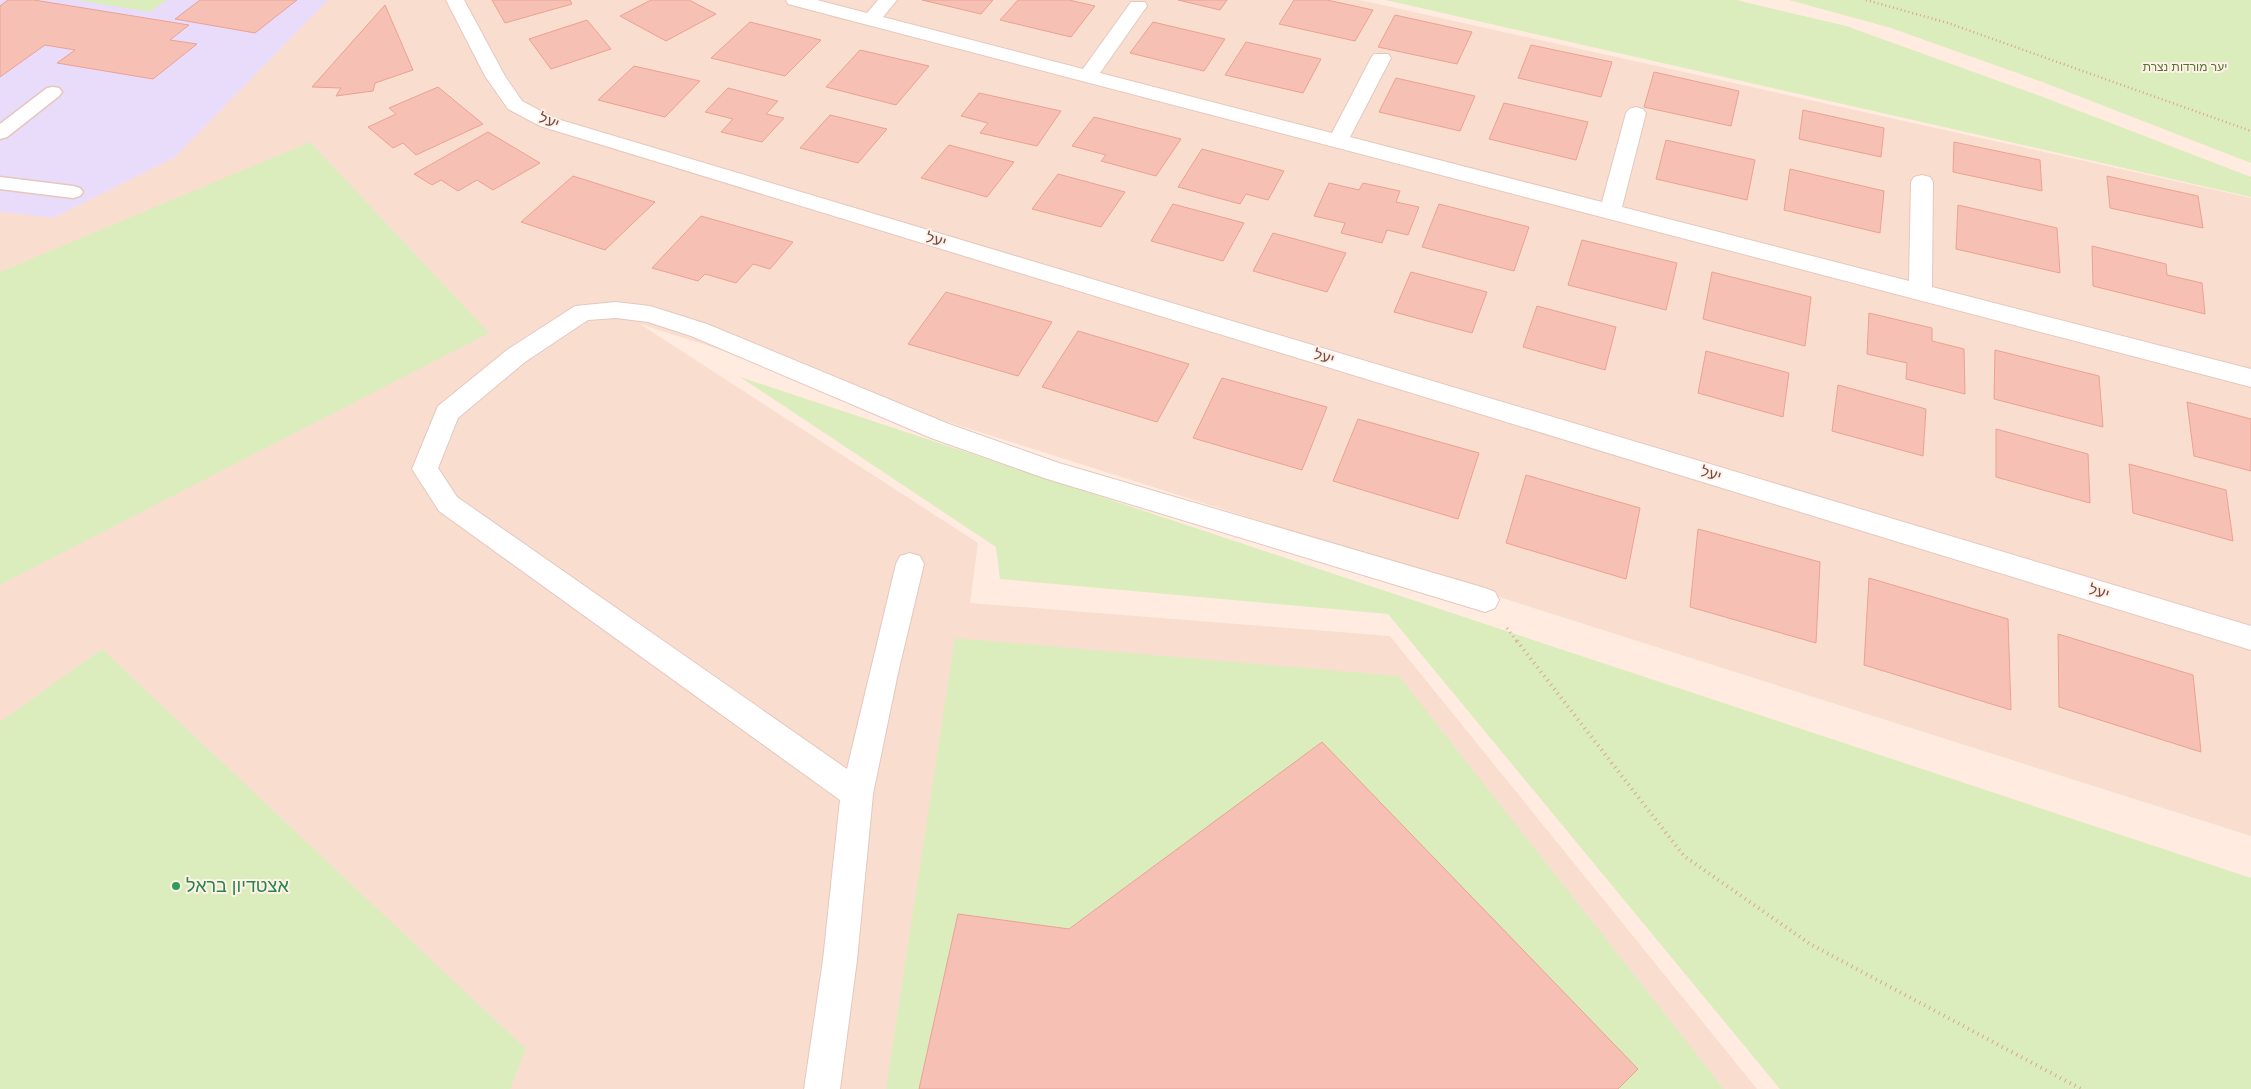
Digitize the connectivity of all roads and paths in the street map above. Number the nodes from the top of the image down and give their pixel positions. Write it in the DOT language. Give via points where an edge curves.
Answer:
graph roads {
  1 [pos="454,0"];
  2 [pos="795,0"];
  3 [pos="888,0"];
  4 [pos="1866,0"];
  5 [pos="1138,6"];
  6 [pos="871,20"];
  7 [pos="1381,58"];
  8 [pos="1088,76"];
  9 [pos="53,92"];
  10 [pos="1636,113"];
  11 [pos="2251,131"];
  12 [pos="0,133"];
  13 [pos="1338,141"];
  14 [pos="1922,182"];
  15 [pos="0,183"];
  16 [pos="72,192"];
  17 [pos="1610,212"];
  18 [pos="1920,292"];
  19 [pos="2251,378"];
  20 [pos="910,564"];
  21 [pos="1485,600"];
  22 [pos="2251,638"];
  23 [pos="857,794"];
  24 [pos="822,1089"];
  25 [pos="2080,1089"];
  1 -- 22 [label="street, יעל" via="495,76 516,105 547,122"];
  2 -- 6 [label="street"];
  3 -- 6 [label="street"];
  4 -- 11 [label="path" via="1948,23"];
  5 -- 8 [label="street"];
  6 -- 8 [label="street"];
  7 -- 13 [label="street"];
  8 -- 13 [label="street"];
  9 -- 12 [label="lane"];
  10 -- 17 [label="street"];
  13 -- 17 [label="street"];
  14 -- 18 [label="street"];
  15 -- 16 [label="lane"];
  17 -- 18 [label="street"];
  18 -- 19 [label="street"];
  20 -- 23 [label="street"];
  21 -- 23 [label="street" via="1053,471 940,431 699,330 650,314 616,310 583,312 516,356 447,413 426,469 448,504"];
  21 -- 25 [label="path" via="1684,856 1810,944"];
  23 -- 24 [label="street" via="840,960"];
}
